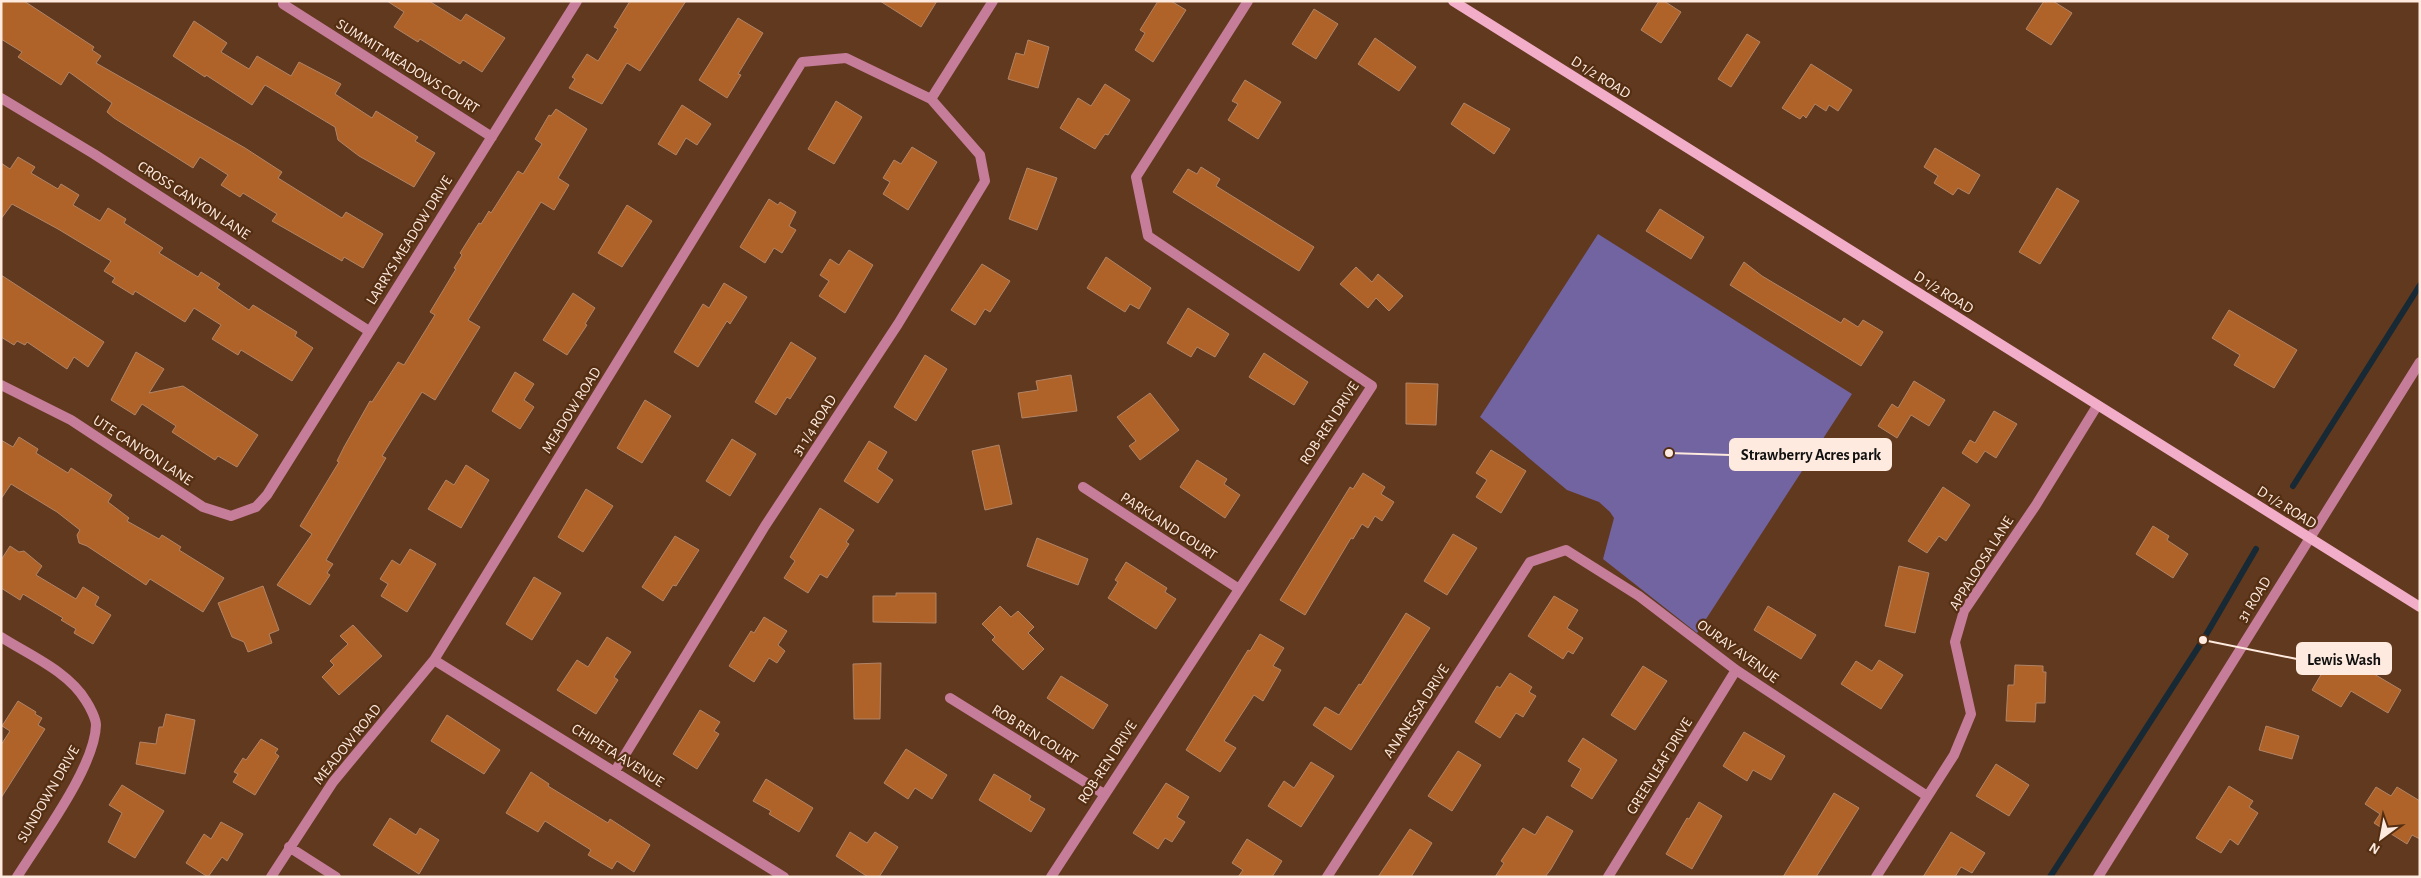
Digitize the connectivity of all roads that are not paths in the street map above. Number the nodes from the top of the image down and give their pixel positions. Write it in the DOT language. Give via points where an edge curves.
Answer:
graph roads {
  1 [pos="577,1"];
  2 [pos="993,1"];
  3 [pos="1248,1"];
  4 [pos="1454,1"];
  5 [pos="283,4"];
  6 [pos="1,98"];
  7 [pos="931,99"];
  8 [pos="492,137"];
  9 [pos="369,331"];
  10 [pos="2420,362"];
  11 [pos="1,385"];
  12 [pos="2097,406"];
  13 [pos="1083,487"];
  14 [pos="267,495"];
  15 [pos="2309,538"];
  16 [pos="1530,562"];
  17 [pos="1239,589"];
  18 [pos="2420,607"];
  19 [pos="1,637"];
  20 [pos="434,660"];
  21 [pos="1736,670"];
  22 [pos="950,698"];
  23 [pos="615,771"];
  24 [pos="1104,794"];
  25 [pos="1927,796"];
  26 [pos="289,846"];
  27 [pos="17,877"];
  28 [pos="271,877"];
  29 [pos="336,877"];
  30 [pos="784,877"];
  31 [pos="1051,877"];
  32 [pos="1327,877"];
  33 [pos="1608,877"];
  34 [pos="1876,877"];
  35 [pos="2098,877"];
  1 -- 8 [label="street, LARRYS MEADOW DRIVE"];
  2 -- 7 [label="street"];
  3 -- 17 [label="street, ROB-REN DRIVE" via="1136,177 1148,236 1372,386"];
  4 -- 12 [label="main road, D 1/2 ROAD"];
  5 -- 8 [label="street, SUMMIT MEADOWS COURT"];
  6 -- 9 [label="street, CROSS CANYON LANE"];
  7 -- 20 [label="street, MEADOW ROAD" via="846,58 802,62"];
  7 -- 23 [label="street, 31 1/4 ROAD" via="980,155 985,181 898,324 765,526"];
  8 -- 9 [label="street, LARRYS MEADOW DRIVE"];
  9 -- 14 [label="street, LARRYS MEADOW DRIVE"];
  10 -- 15 [label="street, 31 ROAD"];
  11 -- 14 [label="street, UTE CANYON LANE" via="71,420 203,508 231,516 256,507"];
  12 -- 15 [label="main road, D 1/2 ROAD"];
  12 -- 25 [label="street, APPALOOSA LANE" via="2036,505 1964,611 1955,642 1971,714 1954,755"];
  13 -- 17 [label="street, PARKLAND COURT"];
  15 -- 18 [label="main road, D 1/2 ROAD"];
  15 -- 35 [label="street, 31 ROAD"];
  16 -- 21 [label="street, OURAY AVENUE" via="1566,550 1639,596"];
  16 -- 32 [label="street, ANANESSA DRIVE"];
  17 -- 24 [label="street, ROB-REN DRIVE"];
  19 -- 27 [label="street, SUNDOWN DRIVE" via="64,677 86,700 96,724 92,748 81,774"];
  20 -- 23 [label="street, CHIPETA AVENUE"];
  20 -- 26 [label="street, MEADOW ROAD" via="334,782"];
  21 -- 25 [label="street, OURAY AVENUE"];
  21 -- 33 [label="street, GREENLEAF DRIVE"];
  22 -- 24 [label="street, ROB REN COURT"];
  23 -- 30 [label="street, CHIPETA AVENUE"];
  24 -- 31 [label="street, ROB-REN DRIVE"];
  25 -- 34 [label="street, APPALOOSA LANE"];
  26 -- 28 [label="street, MEADOW ROAD"];
  26 -- 29 [label="street"];
}
